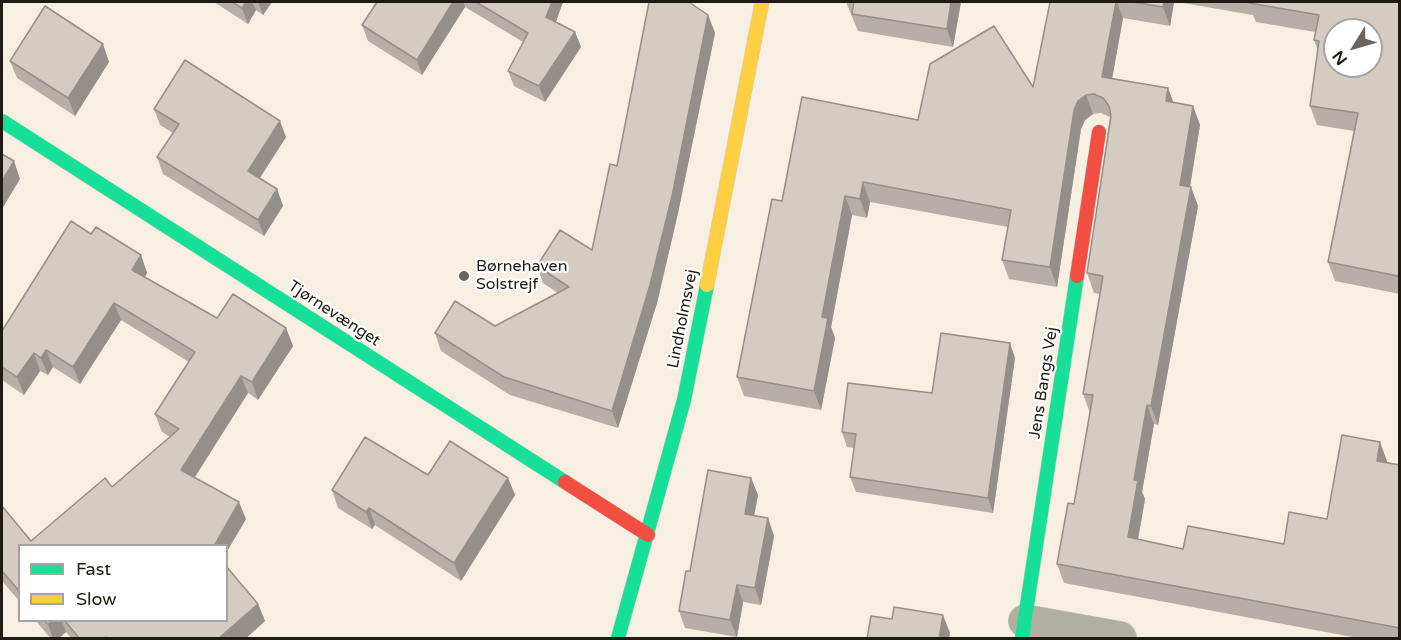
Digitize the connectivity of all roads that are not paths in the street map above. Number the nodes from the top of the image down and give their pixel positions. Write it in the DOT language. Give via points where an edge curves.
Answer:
graph roads {
  1 [pos="762,2"];
  2 [pos="2,121"];
  3 [pos="1099,132"];
  4 [pos="648,535"];
  5 [pos="1023,630"];
  6 [pos="618,639"];
  7 [pos="1120,639"];
  1 -- 4 [label="street, Lindholmsvej" via="684,400"];
  2 -- 4 [label="street, Tjørnevænget"];
  3 -- 5 [label="street, Jens Bangs Vej"];
  4 -- 6 [label="street, Lindholmsvej"];
  5 -- 7 [label="street"];
}
